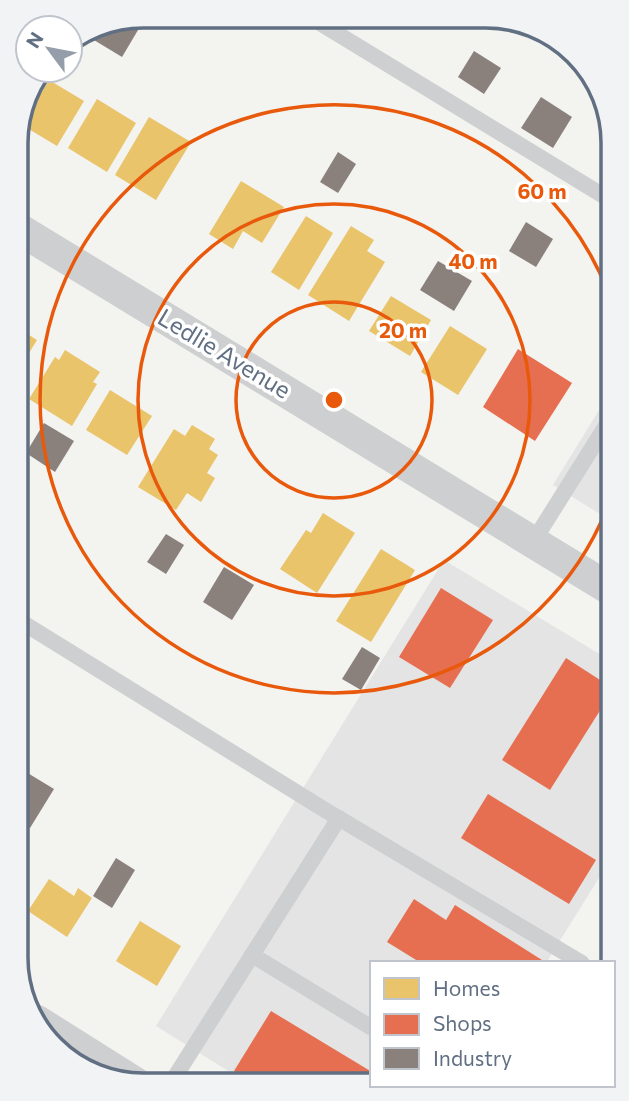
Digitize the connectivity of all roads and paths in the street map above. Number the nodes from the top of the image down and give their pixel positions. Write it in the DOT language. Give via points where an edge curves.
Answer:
graph roads {
  1 [pos="328,28"];
  2 [pos="601,194"];
  3 [pos="28,234"];
  4 [pos="601,434"];
  5 [pos="533,542"];
  6 [pos="601,584"];
  7 [pos="28,626"];
  8 [pos="339,818"];
  9 [pos="252,956"];
  10 [pos="579,961"];
  11 [pos="370,1027"];
  12 [pos="55,1032"];
  13 [pos="113,1069"];
  14 [pos="177,1073"];
  1 -- 2 [label="lane"];
  3 -- 5 [label="street, Ledlie Avenue"];
  4 -- 5 [label="lane"];
  5 -- 6 [label="street, Ledlie Avenue"];
  7 -- 8 [label="lane"];
  8 -- 9 [label="lane"];
  8 -- 10 [label="lane"];
  9 -- 11 [label="lane"];
  9 -- 14 [label="lane"];
  12 -- 13 [label="street"];
}
